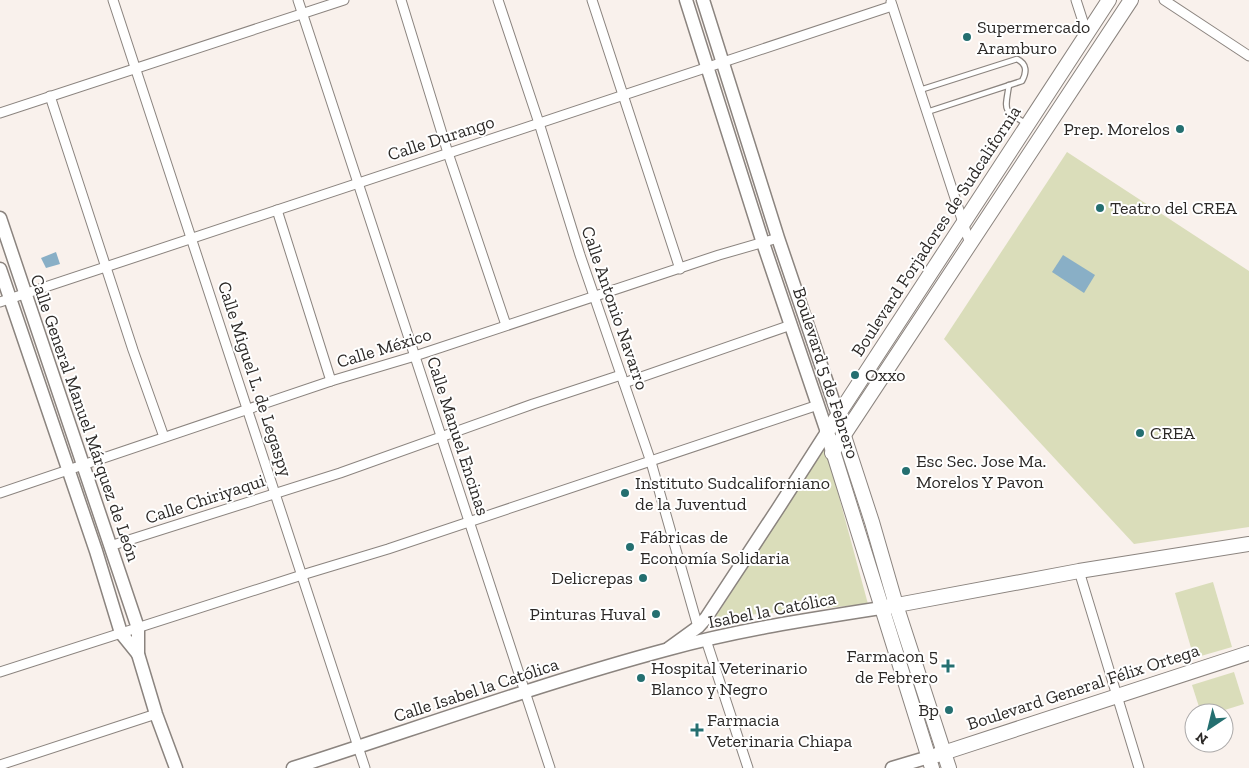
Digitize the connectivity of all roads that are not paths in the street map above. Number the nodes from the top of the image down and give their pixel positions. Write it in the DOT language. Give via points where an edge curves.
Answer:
graph roads {
  1 [pos="113,0"];
  2 [pos="298,0"];
  3 [pos="344,0"];
  4 [pos="401,0"];
  5 [pos="498,0"];
  6 [pos="592,0"];
  7 [pos="686,0"];
  8 [pos="703,0"];
  9 [pos="1076,0"];
  10 [pos="1109,0"];
  11 [pos="1131,0"];
  12 [pos="1164,0"];
  13 [pos="891,3"];
  14 [pos="302,14"];
  15 [pos="1087,34"];
  16 [pos="1249,56"];
  17 [pos="723,62"];
  18 [pos="707,67"];
  19 [pos="136,68"];
  20 [pos="1008,85"];
  21 [pos="920,90"];
  22 [pos="624,95"];
  23 [pos="50,96"];
  24 [pos="0,112"];
  25 [pos="927,112"];
  26 [pos="539,123"];
  27 [pos="1028,125"];
  28 [pos="448,153"];
  29 [pos="358,183"];
  30 [pos="277,210"];
  31 [pos="0,218"];
  32 [pos="963,222"];
  33 [pos="191,238"];
  34 [pos="778,238"];
  35 [pos="763,243"];
  36 [pos="970,244"];
  37 [pos="106,266"];
  38 [pos="0,269"];
  39 [pos="680,269"];
  40 [pos="24,294"];
  41 [pos="595,296"];
  42 [pos="5,300"];
  43 [pos="506,325"];
  44 [pos="791,325"];
  45 [pos="415,356"];
  46 [pos="623,379"];
  47 [pos="331,381"];
  48 [pos="818,405"];
  49 [pos="248,410"];
  50 [pos="838,415"];
  51 [pos="827,432"];
  52 [pos="844,436"];
  53 [pos="164,437"];
  54 [pos="441,437"];
  55 [pos="832,453"];
  56 [pos="651,462"];
  57 [pos="82,466"];
  58 [pos="68,471"];
  59 [pos="0,493"];
  60 [pos="275,493"];
  61 [pos="469,522"];
  62 [pos="1249,544"];
  63 [pos="110,546"];
  64 [pos="1079,571"];
  65 [pos="302,575"];
  66 [pos="896,605"];
  67 [pos="881,608"];
  68 [pos="698,627"];
  69 [pos="138,628"];
  70 [pos="121,633"];
  71 [pos="706,640"];
  72 [pos="669,648"];
  73 [pos="1249,653"];
  74 [pos="138,654"];
  75 [pos="0,672"];
  76 [pos="525,692"];
  77 [pos="1117,696"];
  78 [pos="156,714"];
  79 [pos="358,747"];
  80 [pos="945,752"];
  81 [pos="930,763"];
  82 [pos="0,765"];
  83 [pos="176,768"];
  84 [pos="293,768"];
  85 [pos="365,768"];
  86 [pos="550,768"];
  87 [pos="748,768"];
  88 [pos="892,768"];
  89 [pos="949,768"];
  90 [pos="1139,768"];
  1 -- 19 [label="street, Calle Miguel L. de Legaspy"];
  2 -- 14 [label="street, Calle Manuel Encinas"];
  3 -- 14 [label="street"];
  4 -- 28 [label="street"];
  5 -- 26 [label="street, Calle Antonio Navarro"];
  6 -- 22 [label="street"];
  7 -- 18 [label="street, Boulevard 5 de Febrero"];
  8 -- 17 [label="street, Boulevard 5 de Febrero"];
  9 -- 15 [label="street"];
  10 -- 15 [label="main road, Boulevard Forjadores de Sudcalifornia"];
  11 -- 36 [label="main road, Boulevard Forjadores de Sudcalifornia"];
  12 -- 16 [label="street"];
  13 -- 17 [label="street, Calle Durango"];
  13 -- 21 [label="street"];
  14 -- 19 [label="street"];
  14 -- 29 [label="street, Calle Manuel Encinas"];
  15 -- 27 [label="main road, Boulevard Forjadores de Sudcalifornia"];
  17 -- 18 [label="street, Calle Durango"];
  17 -- 34 [label="street, Boulevard 5 de Febrero"];
  18 -- 22 [label="street, Calle Durango"];
  18 -- 35 [label="street, Boulevard 5 de Febrero"];
  19 -- 23 [label="street"];
  19 -- 33 [label="street, Calle Miguel L. de Legaspy"];
  20 -- 21 [label="lane" via="1022,81 1026,74 1022,61 1017,59"];
  20 -- 25 [label="lane"];
  20 -- 27 [label="lane" via="1005,108"];
  21 -- 25 [label="street"];
  22 -- 26 [label="street, Calle Durango"];
  22 -- 39 [label="street"];
  23 -- 24 [label="street"];
  23 -- 37 [label="street"];
  25 -- 32 [label="street"];
  26 -- 28 [label="street, Calle Durango"];
  26 -- 41 [label="street, Calle Antonio Navarro"];
  27 -- 32 [label="main road, Boulevard Forjadores de Sudcalifornia"];
  28 -- 29 [label="street, Calle Durango"];
  28 -- 43 [label="street"];
  29 -- 30 [label="street, Calle Durango"];
  29 -- 45 [label="street, Calle Manuel Encinas"];
  30 -- 33 [label="street, Calle Durango"];
  30 -- 47 [label="street"];
  31 -- 40 [label="street, Calle General Manuel Márquez de León"];
  32 -- 36 [label="street"];
  32 -- 50 [label="main road, Boulevard Forjadores de Sudcalifornia"];
  33 -- 37 [label="street, Calle Durango"];
  33 -- 49 [label="street, Calle Miguel L. de Legaspy"];
  34 -- 35 [label="street, Calle México"];
  34 -- 50 [label="street, Boulevard 5 de Febrero"];
  35 -- 39 [label="street, Calle México"];
  35 -- 44 [label="street, Boulevard 5 de Febrero"];
  36 -- 52 [label="main road, Boulevard Forjadores de Sudcalifornia"];
  37 -- 40 [label="street, Calle Durango"];
  37 -- 53 [label="street"];
  38 -- 42 [label="street, Calle General Manuel Márquez de León"];
  39 -- 41 [label="street, Calle México"];
  40 -- 42 [label="street, Calle Durango"];
  40 -- 57 [label="street, Calle General Manuel Márquez de León"];
  41 -- 43 [label="street, Calle México"];
  41 -- 46 [label="street, Calle Antonio Navarro"];
  42 -- 58 [label="street, Calle General Manuel Márquez de León"];
  43 -- 45 [label="street, Calle México"];
  44 -- 46 [label="street, Calle Chiriyaqui"];
  44 -- 48 [label="street, Boulevard 5 de Febrero"];
  45 -- 47 [label="street, Calle México"];
  45 -- 54 [label="street, Calle Manuel Encinas"];
  46 -- 54 [label="street, Calle Chiriyaqui"];
  46 -- 56 [label="street, Calle Antonio Navarro"];
  47 -- 49 [label="street, Calle México"];
  48 -- 51 [label="street, Boulevard 5 de Febrero"];
  48 -- 56 [label="street"];
  49 -- 53 [label="street, Calle México"];
  49 -- 60 [label="street, Calle Miguel L. de Legaspy"];
  50 -- 51 [label="main road, Boulevard Forjadores de Sudcalifornia"];
  50 -- 52 [label="main road, Boulevard 5 de Febrero"];
  51 -- 55 [label="main road, Boulevard 5 de Febrero"];
  51 -- 68 [label="street, Boulevard Forjadores de Sudcalifornia"];
  52 -- 55 [label="main road, Boulevard Forjadores de Sudcalifornia"];
  52 -- 66 [label="main road, Boulevard 5 de Febrero"];
  53 -- 57 [label="street, Calle México"];
  54 -- 60 [label="street, Calle Chiriyaqui" via="340,474"];
  54 -- 61 [label="street, Calle Manuel Encinas"];
  55 -- 67 [label="main road, Boulevard 5 de Febrero"];
  56 -- 61 [label="street"];
  56 -- 68 [label="street, Calle Antonio Navarro"];
  57 -- 58 [label="street, Calle México"];
  57 -- 63 [label="street, Calle General Manuel Márquez de León"];
  58 -- 59 [label="street, Calle México"];
  58 -- 70 [label="street, Calle General Manuel Márquez de León"];
  60 -- 63 [label="street, Calle Chiriyaqui"];
  60 -- 65 [label="street, Calle Miguel L. de Legaspy"];
  61 -- 65 [label="street"];
  61 -- 76 [label="street, Calle Manuel Encinas"];
  62 -- 64 [label="main road"];
  63 -- 69 [label="street, Calle General Manuel Márquez de León"];
  64 -- 66 [label="main road"];
  64 -- 77 [label="street"];
  65 -- 69 [label="street"];
  65 -- 79 [label="street, Calle Miguel L. de Legaspy"];
  66 -- 67 [label="main road"];
  66 -- 80 [label="main road, Boulevard 5 de Febrero"];
  67 -- 71 [label="street, Isabel la Católica" via="788,622"];
  67 -- 81 [label="main road, Boulevard 5 de Febrero"];
  68 -- 72 [label="street, Boulevard Forjadores de Sudcalifornia"];
  69 -- 70 [label="street"];
  69 -- 74 [label="street, Calle General Manuel Márquez de León"];
  70 -- 74 [label="street"];
  70 -- 75 [label="street"];
  71 -- 72 [label="street, Isabel la Católica"];
  71 -- 87 [label="street"];
  72 -- 76 [label="street, Calle Isabel la Católica"];
  73 -- 77 [label="main road, Boulevard General Félix Ortega"];
  74 -- 78 [label="street"];
  76 -- 79 [label="street, Calle Isabel la Católica"];
  76 -- 86 [label="street, Calle Manuel Encinas"];
  77 -- 80 [label="main road, Boulevard General Félix Ortega"];
  77 -- 90 [label="street"];
  78 -- 82 [label="street"];
  78 -- 83 [label="street"];
  79 -- 84 [label="street, Calle Isabel la Católica"];
  79 -- 85 [label="street, Calle Miguel L. de Legaspy"];
  80 -- 81 [label="main road, Boulevard General Félix Ortega"];
  80 -- 89 [label="main road, Boulevard 5 de Febrero"];
  81 -- 88 [label="street"];
}
